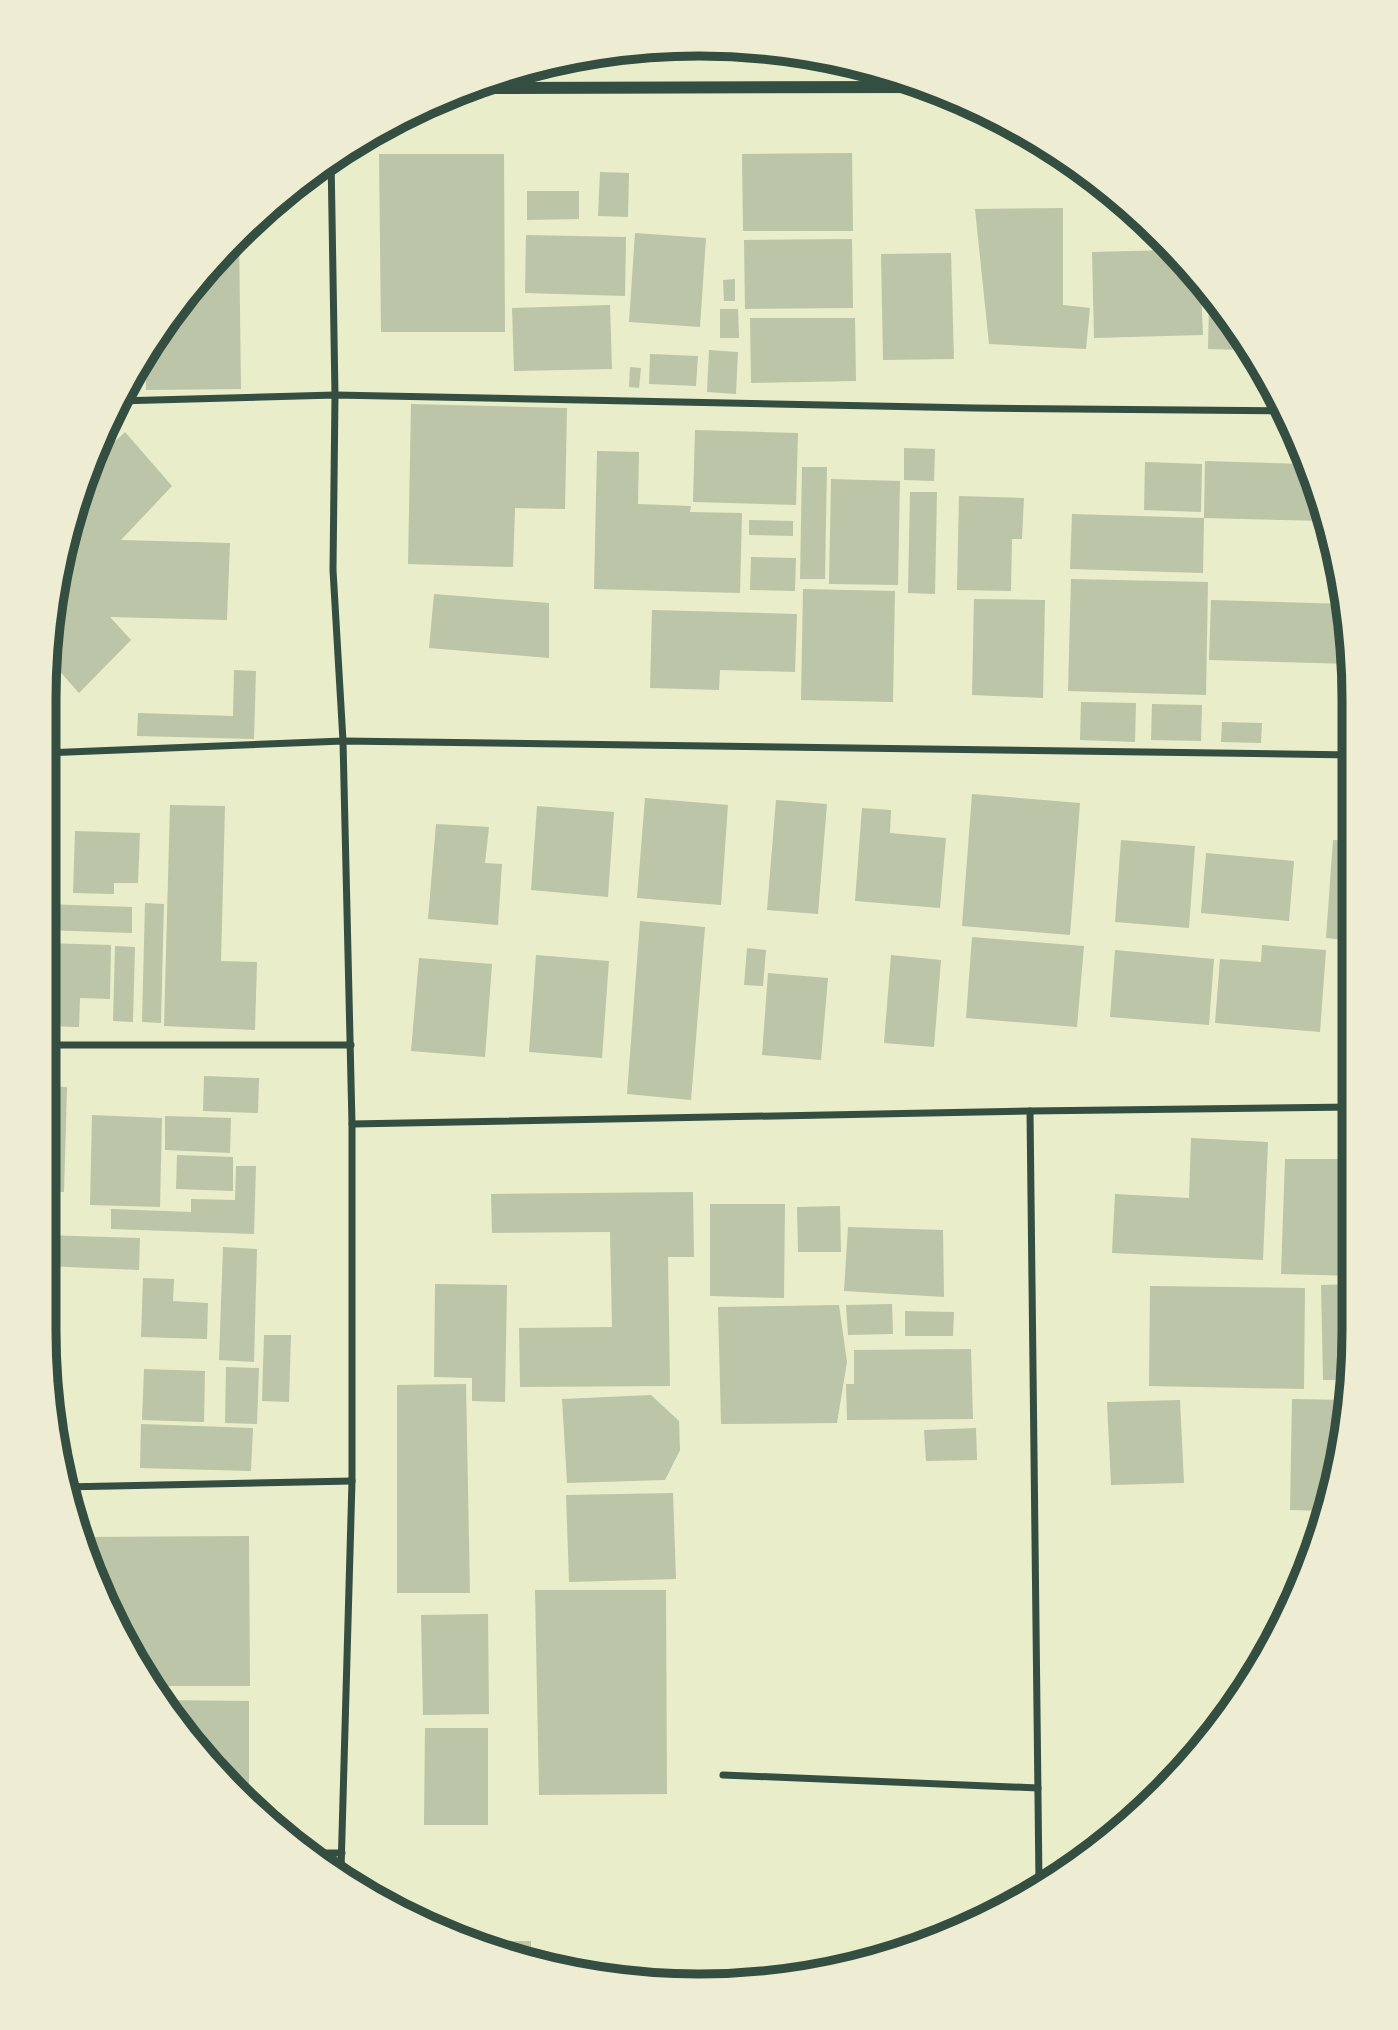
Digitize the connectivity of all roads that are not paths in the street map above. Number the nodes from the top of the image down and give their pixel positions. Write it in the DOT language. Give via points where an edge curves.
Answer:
graph roads {
  1 [pos="896,87"];
  2 [pos="496,89"];
  3 [pos="331,172"];
  4 [pos="335,395"];
  5 [pos="130,401"];
  6 [pos="1274,411"];
  7 [pos="343,741"];
  8 [pos="56,753"];
  9 [pos="1342,755"];
  10 [pos="56,1045"];
  11 [pos="351,1045"];
  12 [pos="1342,1107"];
  13 [pos="1030,1111"];
  14 [pos="352,1124"];
  15 [pos="352,1481"];
  16 [pos="76,1487"];
  17 [pos="723,1775"];
  18 [pos="1038,1788"];
  19 [pos="324,1853"];
  20 [pos="342,1853"];
  21 [pos="341,1865"];
  22 [pos="1039,1876"];
  1 -- 2 [label="street"];
  3 -- 4 [label="street"];
  4 -- 5 [label="street"];
  4 -- 6 [label="street"];
  4 -- 7 [label="street" via="333,570"];
  7 -- 8 [label="street"];
  7 -- 9 [label="street"];
  7 -- 11 [label="street"];
  10 -- 11 [label="street"];
  11 -- 14 [label="street"];
  12 -- 13 [label="street"];
  13 -- 14 [label="street"];
  13 -- 18 [label="street"];
  14 -- 15 [label="street"];
  15 -- 16 [label="street"];
  15 -- 20 [label="street"];
  17 -- 18 [label="street"];
  18 -- 22 [label="street"];
  19 -- 20 [label="street"];
  20 -- 21 [label="street"];
}
